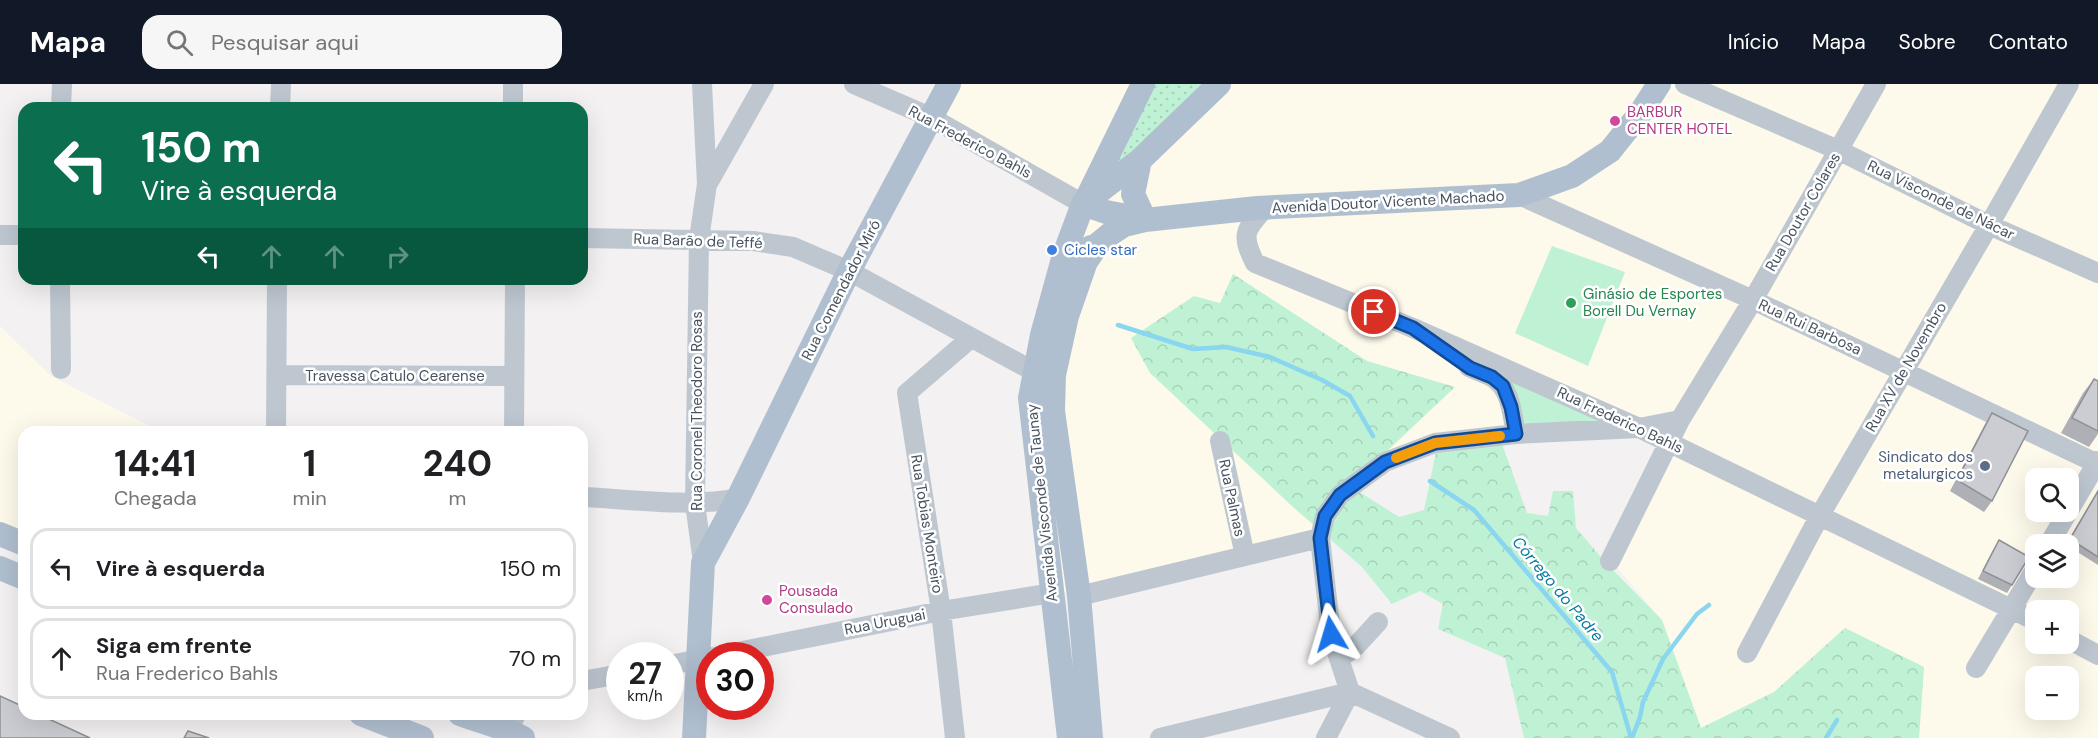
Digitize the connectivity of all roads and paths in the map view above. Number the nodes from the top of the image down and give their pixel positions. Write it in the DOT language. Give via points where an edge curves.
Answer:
graph roads {
  1 [pos="62,84"];
  2 [pos="280,84"];
  3 [pos="513,84"];
  4 [pos="702,84"];
  5 [pos="764,84"];
  6 [pos="854,84"];
  7 [pos="949,84"];
  8 [pos="1143,84"];
  9 [pos="1220,84"];
  10 [pos="1659,84"];
  11 [pos="1685,84"];
  12 [pos="1876,84"];
  13 [pos="2069,84"];
  14 [pos="61,102"];
  15 [pos="280,102"];
  16 [pos="513,102"];
  17 [pos="930,117"];
  18 [pos="1838,150"];
  19 [pos="1140,160"];
  20 [pos="707,184"];
  21 [pos="1519,195"];
  22 [pos="1083,204"];
  23 [pos="1266,207"];
  24 [pos="1145,220"];
  25 [pos="1989,225"];
  26 [pos="0,235"];
  27 [pos="18,235"];
  28 [pos="588,238"];
  29 [pos="699,239"];
  30 [pos="1087,260"];
  31 [pos="849,271"];
  32 [pos="2098,273"];
  33 [pos="60,285"];
  34 [pos="277,285"];
  35 [pos="514,285"];
  36 [pos="1753,300"];
  37 [pos="1413,328"];
  38 [pos="971,338"];
  39 [pos="61,369"];
  40 [pos="1904,371"];
  41 [pos="1035,372"];
  42 [pos="277,375"];
  43 [pos="514,376"];
  44 [pos="1680,420"];
  45 [pos="276,426"];
  46 [pos="514,426"];
  47 [pos="1639,428"];
  48 [pos="1516,434"];
  49 [pos="1220,441"];
  50 [pos="1670,443"];
  51 [pos="2098,463"];
  52 [pos="588,497"];
  53 [pos="738,498"];
  54 [pos="695,502"];
  55 [pos="1820,514"];
  56 [pos="0,534"];
  57 [pos="2055,534"];
  58 [pos="1320,538"];
  59 [pos="18,542"];
  60 [pos="1245,556"];
  61 [pos="1610,561"];
  62 [pos="703,563"];
  63 [pos="0,568"];
  64 [pos="18,576"];
  65 [pos="2025,587"];
  66 [pos="1052,593"];
  67 [pos="1079,596"];
  68 [pos="2013,608"];
  69 [pos="941,611"];
  70 [pos="2025,615"];
  71 [pos="1378,622"];
  72 [pos="708,642"];
  73 [pos="774,644"];
  74 [pos="2079,645"];
  75 [pos="1747,653"];
  76 [pos="2098,655"];
  77 [pos="1339,659"];
  78 [pos="1976,668"];
  79 [pos="606,677"];
  80 [pos="588,680"];
  81 [pos="1350,692"];
  82 [pos="377,720"];
  83 [pos="475,720"];
  84 [pos="697,720"];
  85 [pos="516,730"];
  86 [pos="422,738"];
  87 [pos="486,738"];
  88 [pos="694,738"];
  89 [pos="955,738"];
  90 [pos="1069,738"];
  91 [pos="1091,738"];
  92 [pos="1160,738"];
  93 [pos="1326,738"];
  94 [pos="1450,738"];
  1 -- 14 [label="street"];
  2 -- 15 [label="street"];
  3 -- 16 [label="street"];
  4 -- 20 [label="street, Rua Coronel Theodoro Rosas"];
  5 -- 20 [label="street"];
  6 -- 17 [label="street, Rua Frederico Bahls"];
  7 -- 17 [label="main road, Rua Comendador Miró"];
  8 -- 22 [label="main road, Avenida Visconde de Taunay"];
  9 -- 19 [label="main road"];
  10 -- 21 [label="main road, Avenida Doutor Vicente Machado" via="1610,151 1572,176"];
  11 -- 18 [label="street, Rua Visconde de Nácar"];
  12 -- 18 [label="street, Rua Doutor Colares"];
  13 -- 25 [label="street, Rua XV de Novembro"];
  17 -- 22 [label="street, Rua Frederico Bahls"];
  17 -- 31 [label="main road, Rua Comendador Miró"];
  18 -- 25 [label="street, Rua Visconde de Nácar"];
  18 -- 36 [label="street, Rua Doutor Colares"];
  19 -- 22 [label="main road"];
  19 -- 24 [label="main road" via="1133,194"];
  20 -- 29 [label="street, Rua Coronel Theodoro Rosas"];
  21 -- 23 [label="main road, Avenida Doutor Vicente Machado"];
  21 -- 36 [label="street, Rua Rui Barbosa"];
  22 -- 24 [label="main road"];
  22 -- 30 [label="main road" via="1093,231"];
  22 -- 41 [label="main road, Avenida Visconde de Taunay" via="1064,255"];
  23 -- 24 [label="main road, Avenida Doutor Vicente Machado"];
  23 -- 37 [label="street, Rua Frederico Bahls" via="1251,222 1246,234 1246,245 1256,263"];
  24 -- 30 [label="main road, Avenida Doutor Vicente Machado" via="1109,234"];
  25 -- 32 [label="street, Rua Visconde de Nácar"];
  25 -- 40 [label="street, Rua XV de Novembro"];
  26 -- 27 [label="street"];
  28 -- 29 [label="street, Rua Barão de Teffé"];
  29 -- 31 [label="street, Rua Barão de Teffé" via="793,247"];
  29 -- 54 [label="street, Rua Coronel Theodoro Rosas"];
  30 -- 67 [label="main road, Avenida Visconde de Taunay" via="1067,316 1054,375 1053,411"];
  31 -- 38 [label="street, Rua Barão de Teffé"];
  31 -- 53 [label="main road, Rua Comendador Miró"];
  33 -- 39 [label="street"];
  34 -- 42 [label="street"];
  35 -- 43 [label="street"];
  36 -- 40 [label="street, Rua Rui Barbosa"];
  36 -- 44 [label="street, Rua Doutor Colares"];
  37 -- 47 [label="street, Rua Frederico Bahls"];
  37 -- 48 [label="street" via="1503,386"];
  38 -- 41 [label="street, Rua Barão de Teffé"];
  38 -- 69 [label="street, Rua Tobias Monteiro" via="908,393"];
  40 -- 51 [label="street, Rua Rui Barbosa"];
  40 -- 55 [label="street, Rua XV de Novembro"];
  41 -- 66 [label="main road, Avenida Visconde de Taunay" via="1030,398"];
  42 -- 43 [label="street, Travessa Catulo Cearense"];
  42 -- 45 [label="street"];
  43 -- 46 [label="street"];
  44 -- 47 [label="street"];
  44 -- 50 [label="street, Rua Doutor Colares"];
  47 -- 48 [label="street"];
  47 -- 50 [label="street, Rua Frederico Bahls"];
  48 -- 58 [label="street" via="1435,443 1385,462 1340,495 1325,516"];
  49 -- 60 [label="street, Rua Palmas"];
  50 -- 55 [label="street, Rua Frederico Bahls"];
  50 -- 61 [label="street, Rua Doutor Colares"];
  51 -- 57 [label="street"];
  52 -- 54 [label="street"];
  53 -- 54 [label="street"];
  53 -- 62 [label="main road, Rua Comendador Miró"];
  54 -- 62 [label="street, Rua Coronel Theodoro Rosas"];
  55 -- 68 [label="street, Rua Frederico Bahls"];
  55 -- 75 [label="street, Rua XV de Novembro"];
  56 -- 59 [label="main road"];
  58 -- 60 [label="street"];
  58 -- 77 [label="street" via="1331,634"];
  60 -- 67 [label="street"];
  62 -- 72 [label="main road, Rua Coronel Theodoro Rosas"];
  63 -- 64 [label="main road"];
  65 -- 68 [label="street"];
  66 -- 69 [label="street, Rua Uruguai"];
  66 -- 90 [label="main road, Avenida Visconde de Taunay"];
  67 -- 91 [label="main road, Avenida Visconde de Taunay"];
  68 -- 70 [label="street, Rua Frederico Bahls"];
  68 -- 78 [label="street"];
  69 -- 73 [label="street, Rua Uruguai"];
  69 -- 89 [label="street, Rua Tobias Monteiro"];
  71 -- 77 [label="street"];
  74 -- 76 [label="street"];
  77 -- 81 [label="street"];
  79 -- 80 [label="street"];
  81 -- 92 [label="street"];
  81 -- 93 [label="street"];
  81 -- 94 [label="street"];
  82 -- 86 [label="main road"];
  83 -- 85 [label="main road"];
  84 -- 88 [label="main road, Rua Coronel Theodoro Rosas"];
  85 -- 87 [label="main road" via="493,731"];
}
